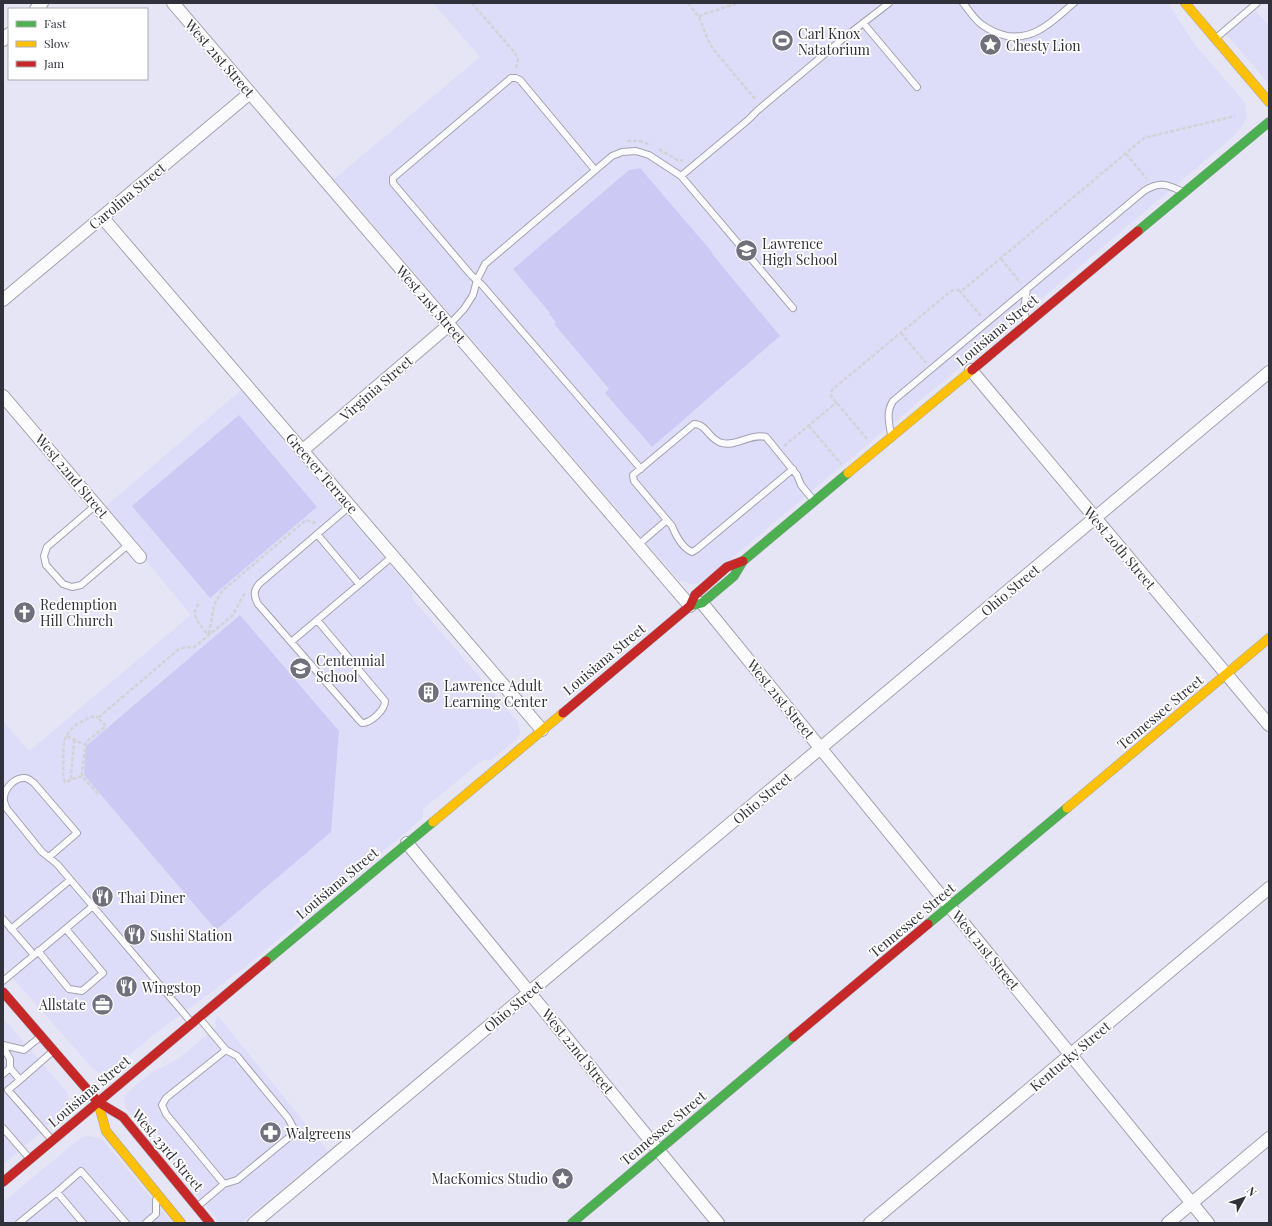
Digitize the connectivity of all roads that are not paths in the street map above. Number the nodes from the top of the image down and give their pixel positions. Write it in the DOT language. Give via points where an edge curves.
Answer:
graph roads {
  1 [pos="173,3"];
  2 [pos="889,3"];
  3 [pos="963,3"];
  4 [pos="1074,3"];
  5 [pos="1185,3"];
  6 [pos="1257,3"];
  7 [pos="864,24"];
  8 [pos="1215,39"];
  9 [pos="917,87"];
  10 [pos="250,93"];
  11 [pos="1269,102"];
  12 [pos="1269,122"];
  13 [pos="595,170"];
  14 [pos="681,176"];
  15 [pos="1184,193"];
  16 [pos="102,217"];
  17 [pos="477,280"];
  18 [pos="1026,290"];
  19 [pos="3,300"];
  20 [pos="793,308"];
  21 [pos="1027,323"];
  22 [pos="449,325"];
  23 [pos="971,370"];
  24 [pos="1269,372"];
  25 [pos="3,396"];
  26 [pos="891,437"];
  27 [pos="302,450"];
  28 [pos="641,469"];
  29 [pos="792,469"];
  30 [pos="815,501"];
  31 [pos="96,505"];
  32 [pos="350,506"];
  33 [pos="1095,518"];
  34 [pos="667,520"];
  35 [pos="317,534"];
  36 [pos="130,544"];
  37 [pos="638,545"];
  38 [pos="393,556"];
  39 [pos="140,557"];
  40 [pos="743,561"];
  41 [pos="359,584"];
  42 [pos="702,603"];
  43 [pos="690,606"];
  44 [pos="317,620"];
  45 [pos="1269,638"];
  46 [pos="291,642"];
  47 [pos="1226,674"];
  48 [pos="1269,725"];
  49 [pos="542,730"];
  50 [pos="821,748"];
  51 [pos="407,843"];
  52 [pos="49,857"];
  53 [pos="70,880"];
  54 [pos="1269,888"];
  55 [pos="93,906"];
  56 [pos="950,906"];
  57 [pos="3,919"];
  58 [pos="11,928"];
  59 [pos="66,929"];
  60 [pos="36,953"];
  61 [pos="3,980"];
  62 [pos="530,992"];
  63 [pos="4,995"];
  64 [pos="196,1020"];
  65 [pos="41,1036"];
  66 [pos="3,1046"];
  67 [pos="226,1050"];
  68 [pos="53,1051"];
  69 [pos="1071,1055"];
  70 [pos="10,1068"];
  71 [pos="3,1074"];
  72 [pos="20,1080"];
  73 [pos="98,1102"];
  74 [pos="3,1128"];
  75 [pos="1269,1138"];
  76 [pos="52,1141"];
  77 [pos="659,1150"];
  78 [pos="30,1159"];
  79 [pos="3,1182"];
  80 [pos="224,1184"];
  81 [pos="57,1192"];
  82 [pos="156,1192"];
  83 [pos="1192,1203"];
  84 [pos="197,1207"];
  85 [pos="19,1223"];
  86 [pos="83,1223"];
  87 [pos="126,1223"];
  88 [pos="146,1223"];
  89 [pos="181,1223"];
  90 [pos="210,1223"];
  91 [pos="254,1223"];
  92 [pos="572,1223"];
  93 [pos="718,1223"];
  94 [pos="870,1223"];
  95 [pos="1168,1223"];
  96 [pos="1208,1223"];
  1 -- 10 [label="street, West 21st Street"];
  2 -- 7 [label="lane"];
  3 -- 4 [label="lane" via="980,23 991,31 1018,37 1032,34 1046,26"];
  5 -- 8 [label="main road"];
  6 -- 8 [label="lane"];
  7 -- 9 [label="lane"];
  7 -- 14 [label="lane" via="845,37"];
  8 -- 11 [label="main road"];
  10 -- 16 [label="street, Carolina Street"];
  10 -- 22 [label="street, West 21st Street"];
  12 -- 15 [label="main road, Louisiana Street"];
  13 -- 14 [label="lane" via="612,156 636,151 649,155"];
  13 -- 17 [label="lane" via="485,264"];
  13 -- 17 [label="lane" via="520,80 511,78 393,178 395,187"];
  14 -- 20 [label="lane"];
  15 -- 18 [label="lane" via="1168,185 1151,186"];
  15 -- 21 [label="main road, Louisiana Street"];
  16 -- 19 [label="street, Carolina Street"];
  16 -- 27 [label="street, Greever Terrace"];
  17 -- 22 [label="lane" via="473,295"];
  17 -- 28 [label="lane"];
  18 -- 21 [label="lane" via="1024,308"];
  18 -- 26 [label="lane" via="893,400 888,415"];
  21 -- 23 [label="main road, Louisiana Street"];
  22 -- 27 [label="street, Virginia Street"];
  22 -- 37 [label="street, West 21st Street"];
  23 -- 26 [label="main road, Louisiana Street"];
  23 -- 33 [label="street, West 20th Street"];
  24 -- 33 [label="street, Ohio Street"];
  25 -- 31 [label="street, West 22nd Street"];
  26 -- 30 [label="main road, Louisiana Street"];
  27 -- 32 [label="street, Greever Terrace"];
  28 -- 29 [label="lane" via="694,424 699,424 716,441 725,444 758,435 766,437"];
  28 -- 34 [label="lane" via="633,476 634,481"];
  29 -- 30 [label="lane" via="797,474 801,486"];
  29 -- 34 [label="lane" via="692,552 675,535"];
  30 -- 40 [label="main road, Louisiana Street"];
  31 -- 36 [label="street, West 22nd Street"];
  31 -- 36 [label="lane" via="47,547 44,556 46,565 63,584 72,588 81,586"];
  32 -- 35 [label="lane"];
  32 -- 38 [label="street, Greever Terrace"];
  33 -- 47 [label="street, West 20th Street"];
  33 -- 50 [label="street, Ohio Street"];
  34 -- 37 [label="lane"];
  35 -- 41 [label="lane"];
  35 -- 46 [label="lane" via="259,584 254,592 258,604"];
  36 -- 39 [label="street, West 22nd Street"];
  37 -- 43 [label="street, West 21st Street"];
  38 -- 41 [label="lane"];
  38 -- 49 [label="street, Greever Terrace"];
  40 -- 42 [label="main road, Louisiana Street" via="734,576"];
  40 -- 43 [label="main road, Louisiana Street" via="727,567 695,595"];
  41 -- 44 [label="lane"];
  42 -- 43 [label="main road, Louisiana Street"];
  42 -- 50 [label="street, West 21st Street"];
  43 -- 49 [label="main road, Louisiana Street"];
  44 -- 46 [label="lane"];
  44 -- 46 [label="lane" via="385,701 384,709 368,722 359,720"];
  45 -- 47 [label="main road, Tennessee Street"];
  47 -- 48 [label="street, West 20th Street"];
  47 -- 56 [label="main road, Tennessee Street"];
  49 -- 51 [label="main road, Louisiana Street"];
  50 -- 56 [label="street, West 21st Street"];
  50 -- 62 [label="street, Ohio Street"];
  51 -- 62 [label="street, West 22nd Street"];
  51 -- 64 [label="main road, Louisiana Street"];
  52 -- 52 [label="lane" via="77,833 34,782 26,778 19,779 7,790 4,804 42,852"];
  52 -- 53 [label="lane"];
  53 -- 55 [label="lane"];
  53 -- 58 [label="lane"];
  54 -- 69 [label="street, Kentucky Street"];
  55 -- 59 [label="lane"];
  55 -- 64 [label="lane"];
  56 -- 69 [label="street, West 21st Street"];
  56 -- 77 [label="main road, Tennessee Street"];
  57 -- 58 [label="lane"];
  58 -- 60 [label="lane"];
  59 -- 60 [label="lane"];
  59 -- 60 [label="lane" via="103,973 82,991 70,989"];
  60 -- 61 [label="lane"];
  62 -- 77 [label="street, West 22nd Street"];
  62 -- 91 [label="street, Ohio Street"];
  63 -- 65 [label="main road, West 23rd Street"];
  64 -- 67 [label="lane"];
  64 -- 73 [label="main road, Louisiana Street"];
  65 -- 66 [label="lane" via="24,1050"];
  65 -- 68 [label="main road, West 23rd Street"];
  66 -- 70 [label="lane" via="10,1059"];
  67 -- 80 [label="lane" via="166,1098 162,1105 166,1114"];
  67 -- 80 [label="lane" via="237,1056 288,1118 293,1127 293,1134 238,1180"];
  68 -- 72 [label="lane"];
  68 -- 73 [label="main road, West 23rd Street"];
  69 -- 83 [label="street, West 21st Street"];
  69 -- 94 [label="street, Kentucky Street"];
  70 -- 71 [label="lane"];
  70 -- 72 [label="lane"];
  72 -- 76 [label="lane" via="8,1090"];
  73 -- 76 [label="main road, Louisiana Street"];
  73 -- 82 [label="main road, West 23rd Street" via="106,1131"];
  73 -- 84 [label="main road, West 23rd Street" via="123,1117"];
  74 -- 78 [label="lane"];
  75 -- 83 [label="street"];
  76 -- 78 [label="main road, Louisiana Street"];
  77 -- 92 [label="main road, Tennessee Street"];
  77 -- 93 [label="street, West 22nd Street"];
  78 -- 79 [label="main road, Louisiana Street"];
  80 -- 84 [label="lane"];
  81 -- 85 [label="lane"];
  81 -- 86 [label="lane"];
  81 -- 87 [label="lane" via="81,1171"];
  82 -- 88 [label="lane" via="156,1214"];
  82 -- 89 [label="main road, West 23rd Street"];
  83 -- 95 [label="street"];
  83 -- 96 [label="street, West 21st Street"];
  84 -- 90 [label="main road, West 23rd Street"];
}
